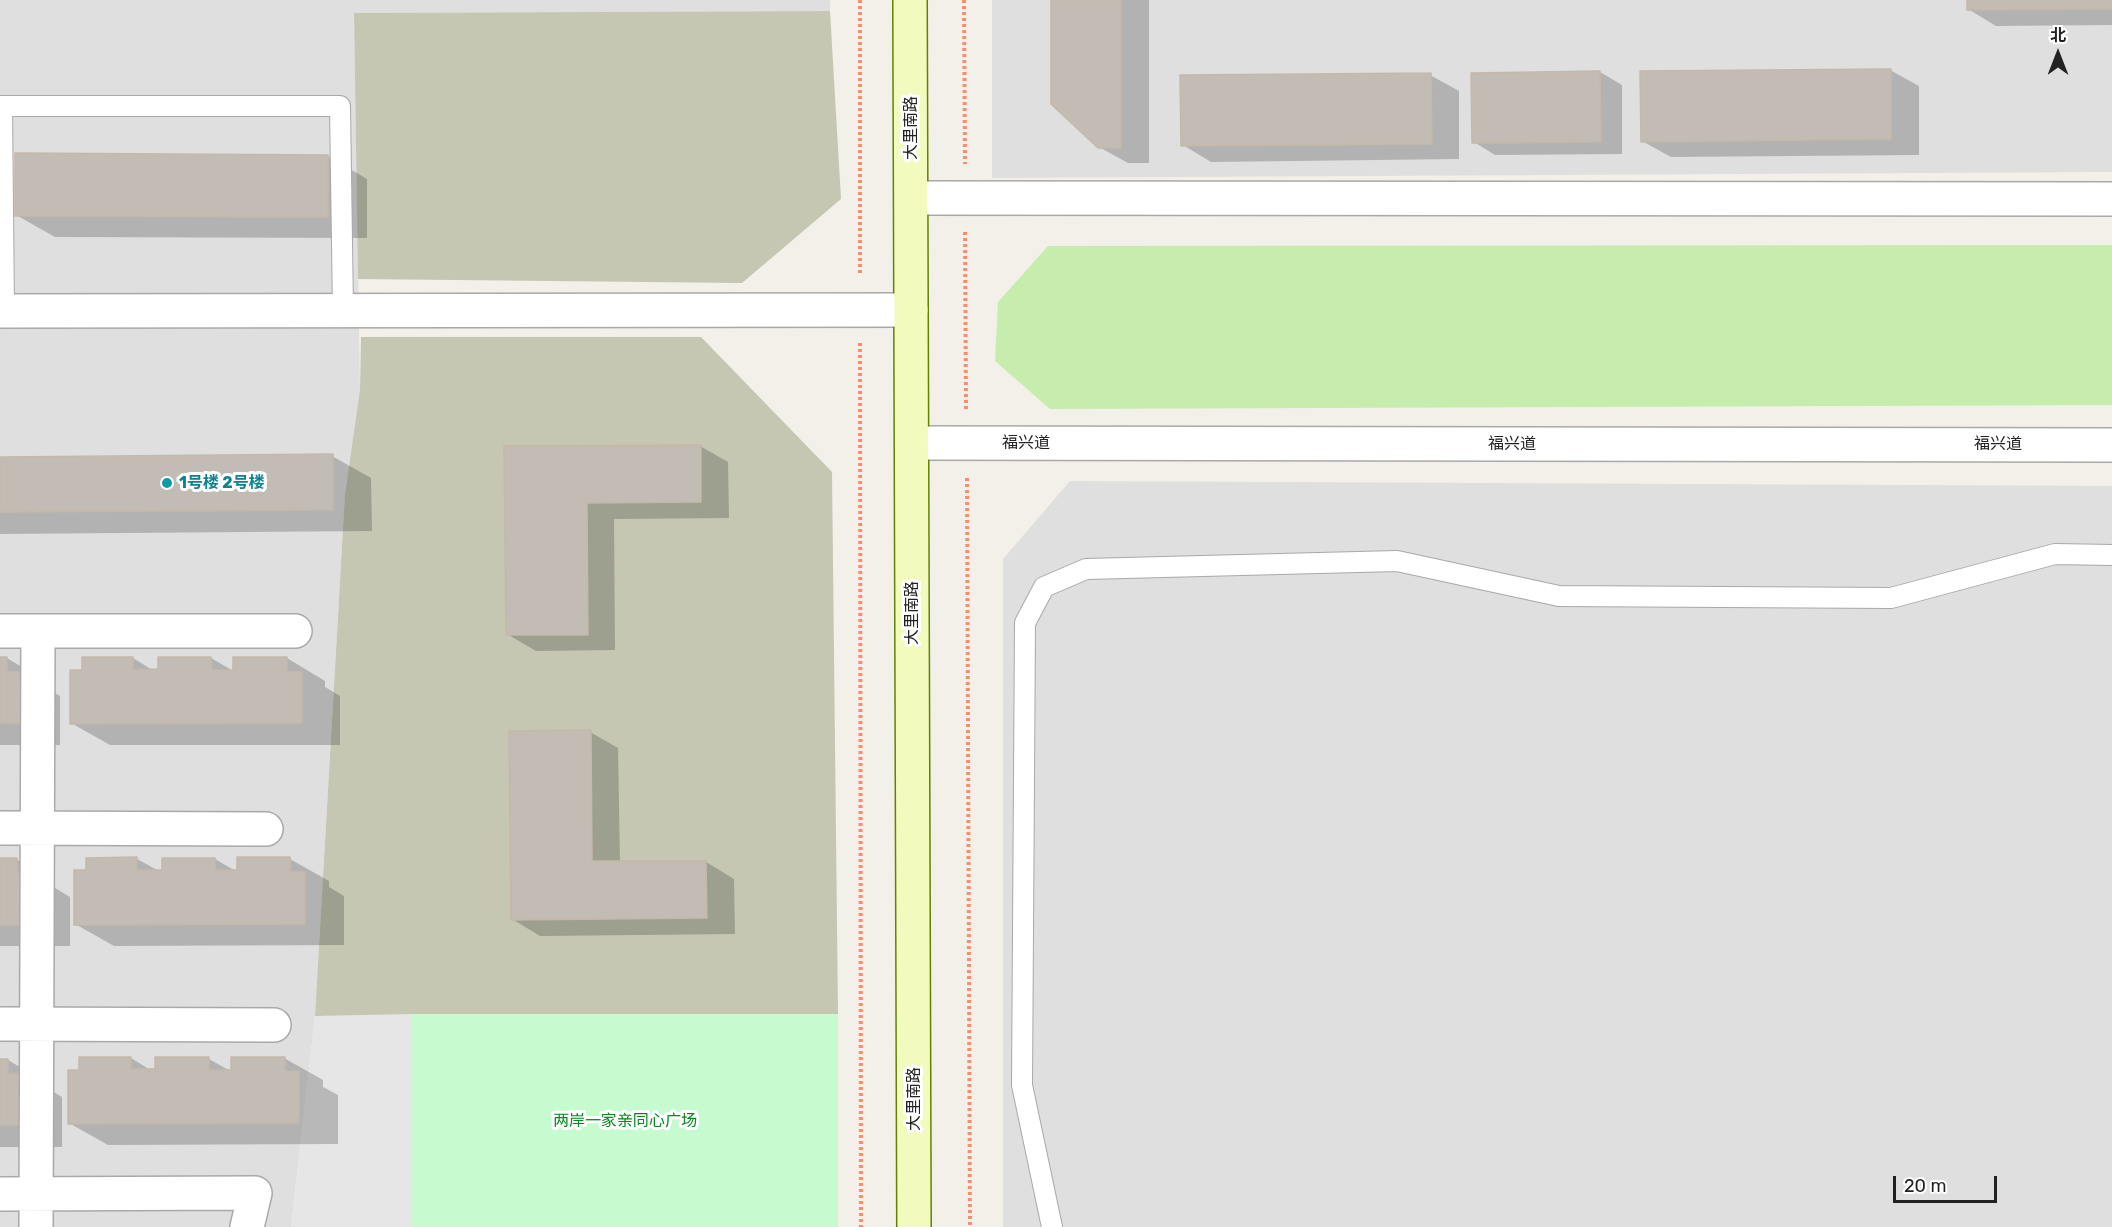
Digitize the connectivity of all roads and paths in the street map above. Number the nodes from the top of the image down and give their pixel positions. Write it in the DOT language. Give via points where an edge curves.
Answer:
graph roads {
  1 [pos="860,0"];
  2 [pos="910,0"];
  3 [pos="964,0"];
  4 [pos="1,106"];
  5 [pos="912,198"];
  6 [pos="965,198"];
  7 [pos="2112,198"];
  8 [pos="2,310"];
  9 [pos="343,310"];
  10 [pos="860,310"];
  11 [pos="911,310"];
  12 [pos="912,443"];
  13 [pos="966,443"];
  14 [pos="2112,445"];
  15 [pos="2112,555"];
  16 [pos="0,631"];
  17 [pos="38,631"];
  18 [pos="295,631"];
  19 [pos="0,828"];
  20 [pos="38,828"];
  21 [pos="266,829"];
  22 [pos="0,1024"];
  23 [pos="37,1024"];
  24 [pos="274,1025"];
  25 [pos="0,1194"];
  26 [pos="36,1194"];
  27 [pos="36,1227"];
  28 [pos="247,1227"];
  29 [pos="861,1227"];
  30 [pos="914,1227"];
  31 [pos="970,1227"];
  32 [pos="1052,1227"];
  1 -- 10 [label="path"];
  2 -- 5 [label="main road, 大里南路"];
  3 -- 6 [label="path"];
  4 -- 8 [label="lane"];
  4 -- 9 [label="lane" via="340,106"];
  5 -- 6 [label="street"];
  5 -- 11 [label="main road, 大里南路"];
  6 -- 7 [label="street"];
  6 -- 13 [label="path"];
  8 -- 9 [label="street"];
  9 -- 10 [label="street"];
  10 -- 11 [label="street"];
  10 -- 29 [label="path"];
  11 -- 12 [label="main road, 大里南路"];
  12 -- 13 [label="street, 福兴道"];
  12 -- 30 [label="main road, 大里南路"];
  13 -- 14 [label="street, 福兴道"];
  13 -- 31 [label="path"];
  15 -- 32 [label="lane" via="2055,554 1891,598 1559,597 1397,561 1086,568 1044,587 1025,623 1022,1085"];
  16 -- 17 [label="street"];
  17 -- 18 [label="street"];
  17 -- 20 [label="street"];
  19 -- 20 [label="street"];
  20 -- 21 [label="street"];
  20 -- 23 [label="street"];
  22 -- 23 [label="street"];
  23 -- 24 [label="street"];
  23 -- 26 [label="street"];
  25 -- 26 [label="street"];
  26 -- 27 [label="street"];
  26 -- 28 [label="street" via="255,1193"];
}
